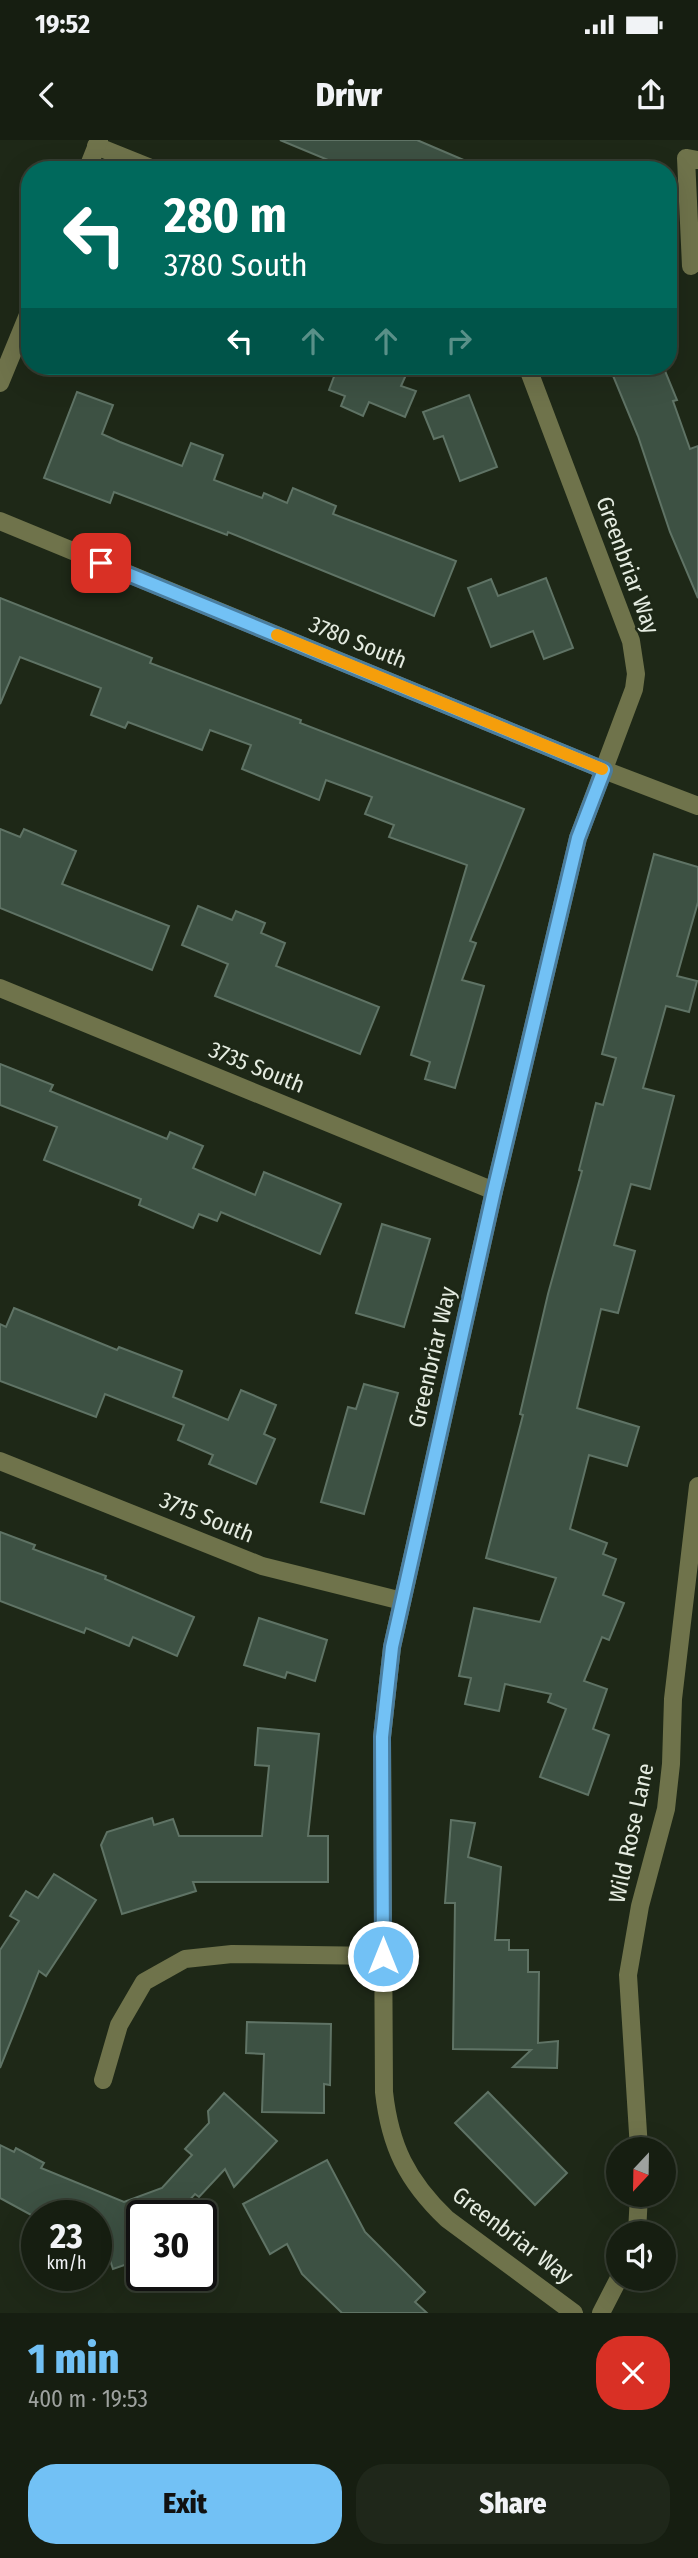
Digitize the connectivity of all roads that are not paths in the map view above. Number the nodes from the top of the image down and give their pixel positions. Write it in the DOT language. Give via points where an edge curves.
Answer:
graph roads {
  1 [pos="98,143"];
  2 [pos="698,160"];
  3 [pos="91,161"];
  4 [pos="137,161"];
  5 [pos="691,266"];
  6 [pos="21,332"];
  7 [pos="530,375"];
  8 [pos="0,383"];
  9 [pos="0,521"];
  10 [pos="604,770"];
  11 [pos="698,806"];
  12 [pos="0,988"];
  13 [pos="494,1191"];
  14 [pos="0,1461"];
  15 [pos="698,1486"];
  16 [pos="402,1601"];
  17 [pos="383,1956"];
  18 [pos="103,2080"];
  19 [pos="638,2137"];
  20 [pos="612,2291"];
  21 [pos="574,2313"];
  22 [pos="601,2313"];
  1 -- 3 [label="street"];
  1 -- 4 [label="street"];
  2 -- 5 [label="street" via="686,158"];
  6 -- 8 [label="street"];
  7 -- 10 [label="street, Greenbriar Way" via="635,657 634,690"];
  9 -- 10 [label="street, 3780 South"];
  10 -- 11 [label="street, 3780 South"];
  10 -- 13 [label="street, Greenbriar Way" via="578,838"];
  12 -- 13 [label="street, 3735 South"];
  13 -- 16 [label="street, Greenbriar Way"];
  14 -- 16 [label="street, 3715 South" via="262,1566"];
  15 -- 19 [label="street, Wild Rose Lane" via="673,1699 666,1809 640,1906 628,1975"];
  16 -- 17 [label="street, Greenbriar Way" via="382,1737"];
  17 -- 18 [label="street" via="232,1954 184,1959 144,1982 119,2025"];
  17 -- 21 [label="street, Greenbriar Way" via="384,2092 392,2140 402,2162 422,2193 447,2219"];
  20 -- 22 [label="street"];
}
